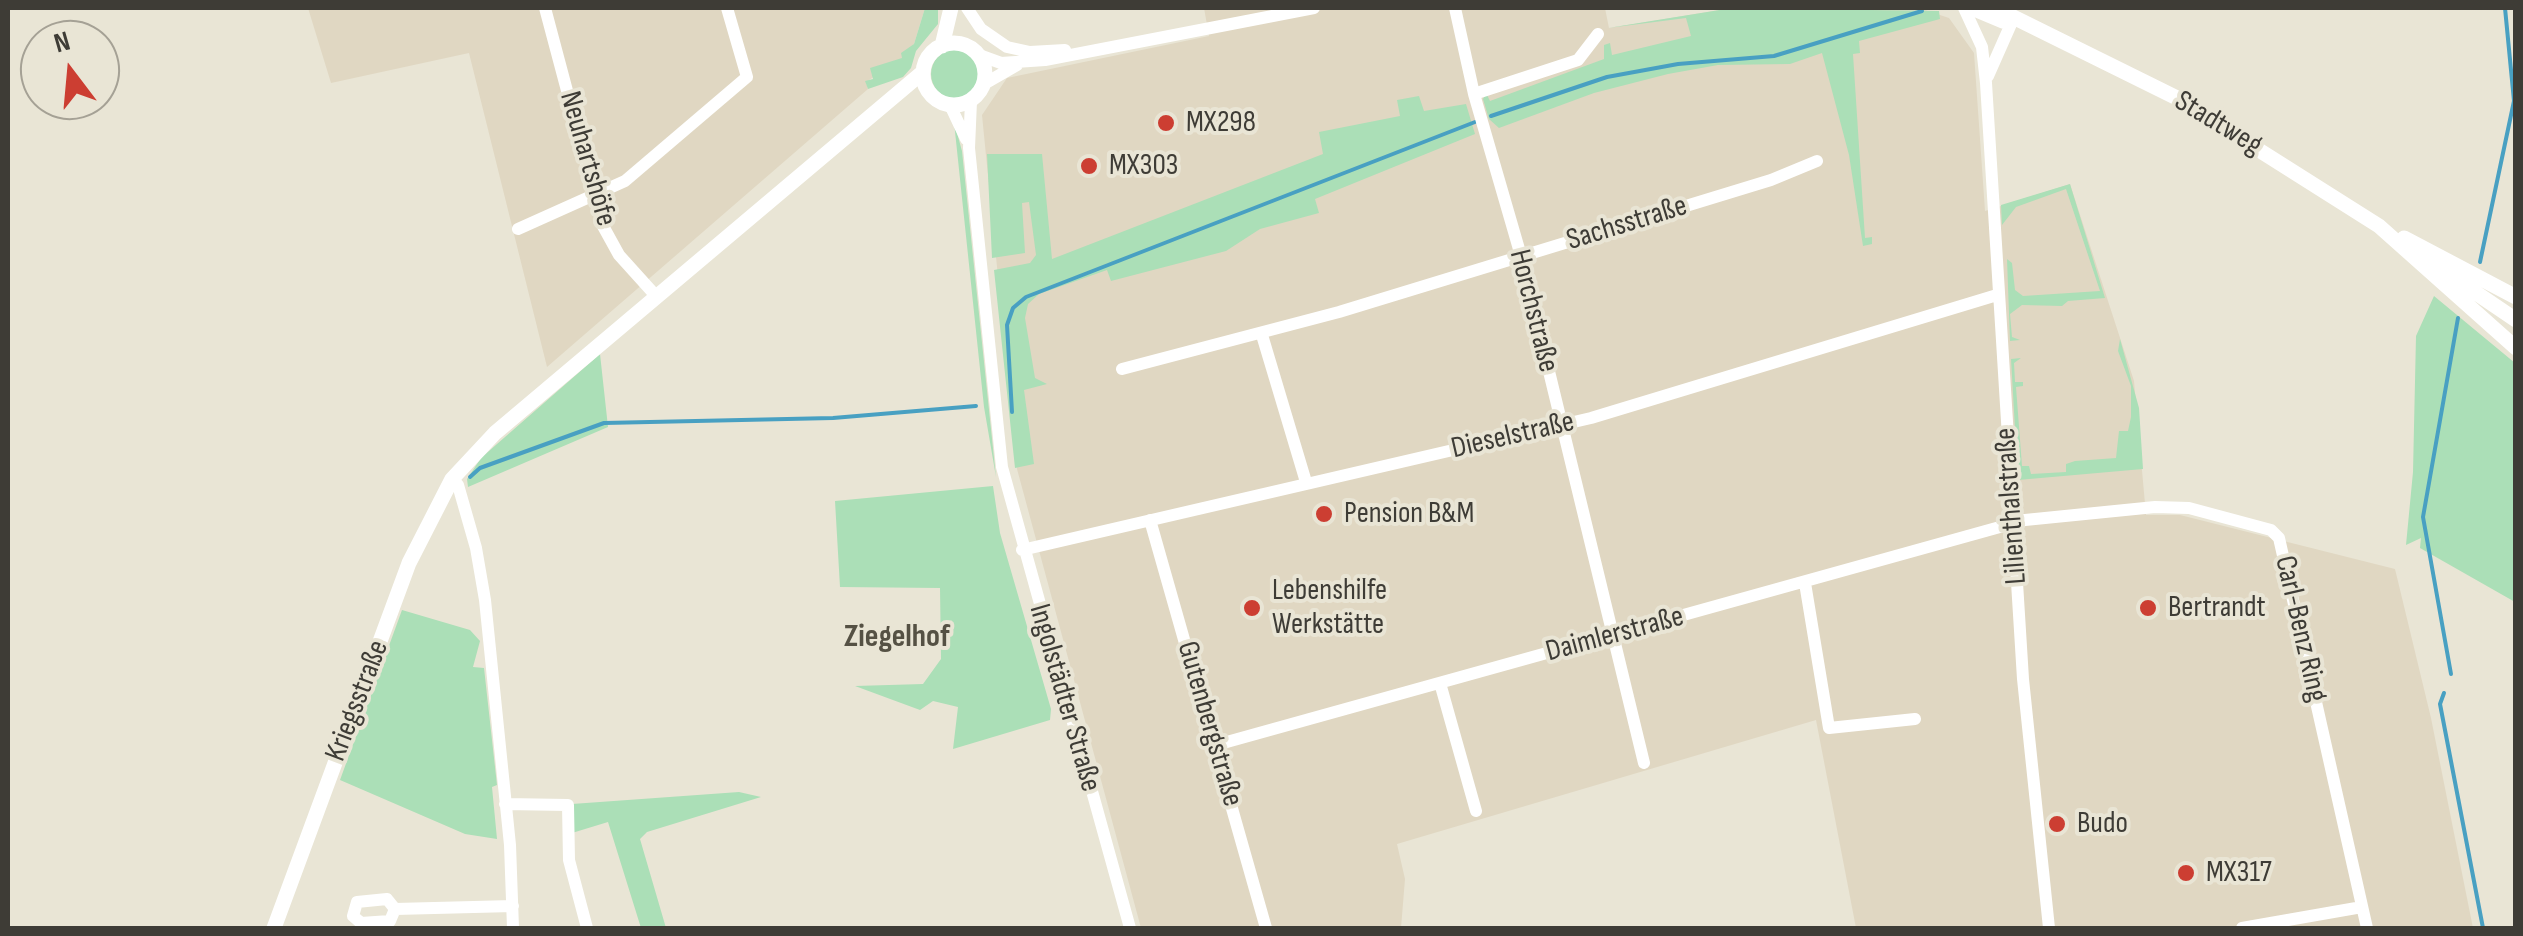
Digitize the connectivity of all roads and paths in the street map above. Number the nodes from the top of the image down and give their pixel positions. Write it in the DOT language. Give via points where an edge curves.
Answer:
graph roads {
  1 [pos="545,8"];
  2 [pos="728,8"];
  3 [pos="954,8"];
  4 [pos="967,8"];
  5 [pos="1314,8"];
  6 [pos="1455,8"];
  7 [pos="1968,8"];
  8 [pos="2002,14"];
  9 [pos="2032,30"];
  10 [pos="1598,34"];
  11 [pos="2050,36"];
  12 [pos="2003,40"];
  13 [pos="964,44"];
  14 [pos="942,46"];
  15 [pos="1982,47"];
  16 [pos="1087,53"];
  17 [pos="979,55"];
  18 [pos="1022,63"];
  19 [pos="923,72"];
  20 [pos="1986,83"];
  21 [pos="984,84"];
  22 [pos="930,94"];
  23 [pos="1474,94"];
  24 [pos="971,101"];
  25 [pos="950,106"];
  26 [pos="875,116"];
  27 [pos="969,148"];
  28 [pos="1818,161"];
  29 [pos="594,196"];
  30 [pos="2378,226"];
  31 [pos="518,229"];
  32 [pos="2405,245"];
  33 [pos="1521,256"];
  34 [pos="1997,294"];
  35 [pos="656,296"];
  36 [pos="2516,296"];
  37 [pos="2516,320"];
  38 [pos="1262,335"];
  39 [pos="2516,348"];
  40 [pos="1122,369"];
  41 [pos="1561,426"];
  42 [pos="452,479"];
  43 [pos="1306,482"];
  44 [pos="1150,520"];
  45 [pos="2013,524"];
  46 [pos="1022,550"];
  47 [pos="1805,583"];
  48 [pos="1610,637"];
  49 [pos="1440,683"];
  50 [pos="1915,719"];
  51 [pos="1216,746"];
  52 [pos="1644,763"];
  53 [pos="505,804"];
  54 [pos="1476,811"];
  55 [pos="513,906"];
  56 [pos="2362,907"];
  57 [pos="395,909"];
  58 [pos="274,928"];
  59 [pos="513,928"];
  60 [pos="588,928"];
  61 [pos="1130,928"];
  62 [pos="1266,928"];
  63 [pos="2049,928"];
  64 [pos="2242,928"];
  65 [pos="2367,928"];
  1 -- 29 [label="street, Neuhartshöfe"];
  2 -- 29 [label="street" via="747,77 625,182"];
  3 -- 13 [label="main road"];
  3 -- 14 [label="main road"];
  4 -- 16 [label="street" via="981,29 1007,47"];
  5 -- 16 [label="street"];
  6 -- 23 [label="street, Horchstraße"];
  7 -- 8 [label="main road, Stadtweg"];
  7 -- 15 [label="street, Lilienthalstraße"];
  8 -- 9 [label="main road, Stadtweg"];
  8 -- 11 [label="main road, Stadtweg"];
  8 -- 12 [label="street, Lilienthalstraße"];
  8 -- 15 [label="street"];
  9 -- 11 [label="main road, Stadtweg"];
  9 -- 12 [label="street"];
  10 -- 23 [label="street" via="1578,60"];
  11 -- 30 [label="main road, Stadtweg" via="2175,97"];
  12 -- 20 [label="street, Lilienthalstraße"];
  13 -- 14 [label="main road"];
  13 -- 17 [label="main road"];
  14 -- 19 [label="main road"];
  15 -- 20 [label="street, Lilienthalstraße"];
  16 -- 18 [label="street"];
  17 -- 18 [label="street"];
  17 -- 21 [label="main road"];
  18 -- 21 [label="street"];
  19 -- 22 [label="main road"];
  19 -- 26 [label="main road"];
  20 -- 34 [label="street, Lilienthalstraße"];
  21 -- 24 [label="main road"];
  22 -- 25 [label="main road"];
  22 -- 26 [label="main road"];
  23 -- 33 [label="street, Horchstraße"];
  24 -- 25 [label="main road"];
  24 -- 27 [label="street"];
  25 -- 27 [label="street"];
  26 -- 35 [label="main road, Kriegsstraße"];
  27 -- 46 [label="street, Ingolstädter Straße" via="1002,467"];
  28 -- 33 [label="street, Sachsstraße"];
  29 -- 31 [label="street"];
  29 -- 35 [label="street, Neuhartshöfe" via="619,255"];
  30 -- 32 [label="main road"];
  30 -- 36 [label="main road"];
  32 -- 37 [label="main road"];
  32 -- 39 [label="main road"];
  33 -- 38 [label="street, Sachsstraße"];
  33 -- 41 [label="street, Horchstraße"];
  34 -- 41 [label="street, Dieselstraße"];
  34 -- 45 [label="street, Lilienthalstraße"];
  35 -- 42 [label="main road, Kriegsstraße" via="495,433"];
  38 -- 40 [label="street, Sachsstraße"];
  38 -- 43 [label="street"];
  41 -- 43 [label="street, Dieselstraße"];
  41 -- 48 [label="street, Horchstraße"];
  42 -- 53 [label="street" via="485,600"];
  42 -- 58 [label="main road, Kriegsstraße" via="410,563"];
  43 -- 44 [label="street, Dieselstraße"];
  44 -- 46 [label="street, Dieselstraße"];
  44 -- 51 [label="street, Gutenbergstraße"];
  45 -- 47 [label="street, Daimlerstraße"];
  45 -- 56 [label="street, Carl-Benz Ring" via="2176,506 2276,533"];
  45 -- 63 [label="street, Lilienthalstraße"];
  46 -- 61 [label="street, Ingolstädter Straße"];
  47 -- 48 [label="street, Daimlerstraße"];
  47 -- 50 [label="street" via="1829,728"];
  48 -- 49 [label="street, Daimlerstraße"];
  48 -- 52 [label="street, Horchstraße"];
  49 -- 51 [label="street, Daimlerstraße"];
  49 -- 54 [label="street"];
  51 -- 62 [label="street, Gutenbergstraße"];
  53 -- 55 [label="street"];
  53 -- 60 [label="street" via="568,804 569,860"];
  55 -- 57 [label="street"];
  55 -- 59 [label="street"];
  56 -- 64 [label="street"];
  56 -- 65 [label="street, Carl-Benz Ring"];
}
